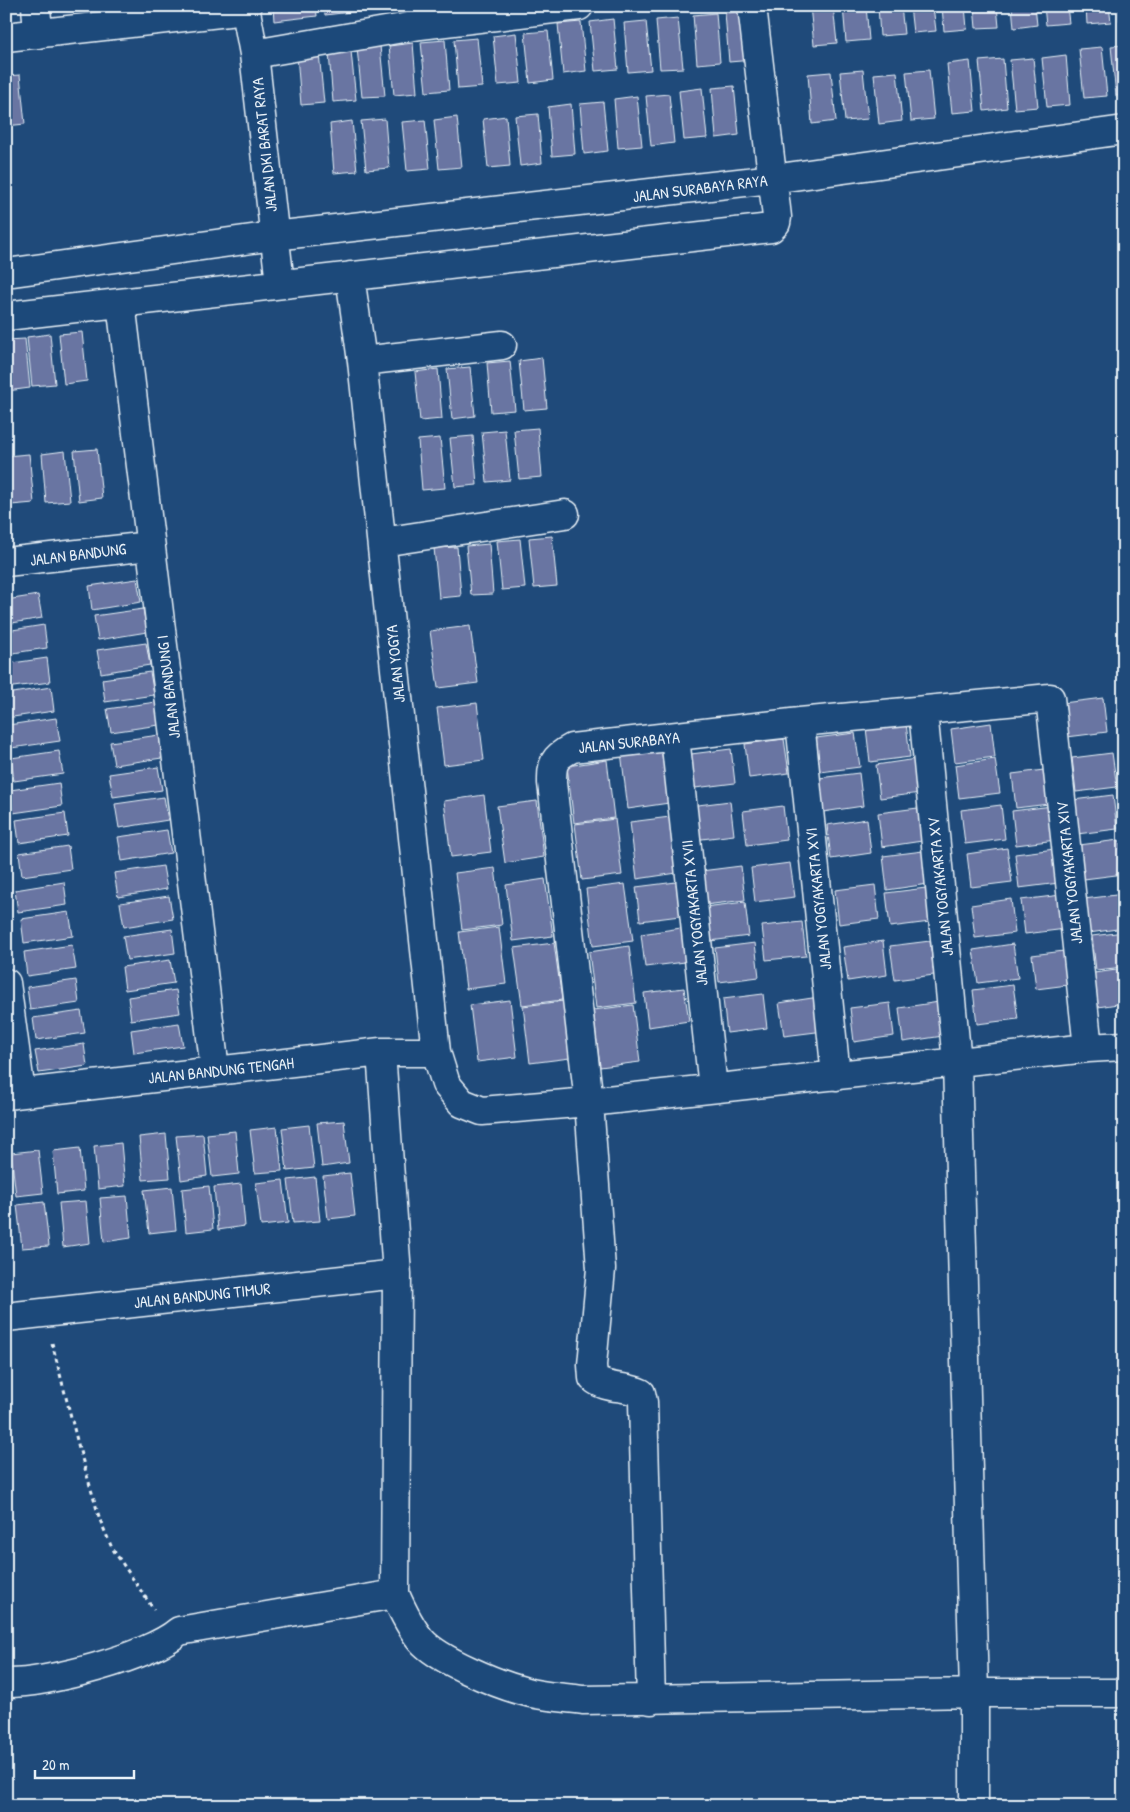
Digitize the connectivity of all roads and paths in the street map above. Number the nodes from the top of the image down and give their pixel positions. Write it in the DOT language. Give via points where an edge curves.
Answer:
graph roads {
  1 [pos="36,6"];
  2 [pos="579,6"];
  3 [pos="752,6"];
  4 [pos="245,8"];
  5 [pos="550,8"];
  6 [pos="419,16"];
  7 [pos="38,34"];
  8 [pos="6,38"];
  9 [pos="254,54"];
  10 [pos="1124,130"];
  11 [pos="772,179"];
  12 [pos="274,236"];
  13 [pos="6,273"];
  14 [pos="350,276"];
  15 [pos="280,284"];
  16 [pos="121,303"];
  17 [pos="6,316"];
  18 [pos="502,345"];
  19 [pos="362,361"];
  20 [pos="565,514"];
  21 [pos="382,542"];
  22 [pos="150,546"];
  23 [pos="6,562"];
  24 [pos="1050,698"];
  25 [pos="923,711"];
  26 [pos="800,722"];
  27 [pos="675,737"];
  28 [pos="6,983"];
  29 [pos="1124,1046"];
  30 [pos="1088,1048"];
  31 [pos="381,1052"];
  32 [pos="436,1052"];
  33 [pos="957,1062"];
  34 [pos="215,1070"];
  35 [pos="836,1076"];
  36 [pos="714,1088"];
  37 [pos="14,1094"];
  38 [pos="589,1102"];
  39 [pos="397,1274"];
  40 [pos="45,1312"];
  41 [pos="6,1317"];
  42 [pos="395,1594"];
  43 [pos="179,1631"];
  44 [pos="6,1683"];
  45 [pos="974,1693"];
  46 [pos="1124,1693"];
  47 [pos="651,1700"];
  48 [pos="974,1806"];
  1 -- 7 [label="street"];
  2 -- 5 [label="street"];
  3 -- 11 [label="street"];
  4 -- 7 [label="street"];
  4 -- 9 [label="street, JALAN DKI BARAT RAYA"];
  5 -- 6 [label="street"];
  6 -- 9 [label="street"];
  7 -- 8 [label="street"];
  9 -- 12 [label="street, JALAN DKI BARAT RAYA"];
  10 -- 11 [label="street, JALAN SURABAYA RAYA"];
  11 -- 12 [label="street, JALAN SURABAYA RAYA"];
  11 -- 14 [label="street" via="777,217 772,228"];
  12 -- 13 [label="street, JALAN SURABAYA RAYA"];
  12 -- 15 [label="street, JALAN DKI BARAT RAYA"];
  14 -- 15 [label="street"];
  14 -- 19 [label="street, JALAN YOGYA"];
  15 -- 16 [label="street"];
  16 -- 17 [label="street"];
  16 -- 22 [label="street, JALAN BANDUNG I"];
  18 -- 19 [label="street"];
  19 -- 21 [label="street, JALAN YOGYA"];
  20 -- 21 [label="street"];
  21 -- 32 [label="street, JALAN YOGYA"];
  22 -- 23 [label="street, JALAN BANDUNG"];
  22 -- 34 [label="street, JALAN BANDUNG I"];
  24 -- 25 [label="street, JALAN SURABAYA"];
  24 -- 30 [label="street, JALAN YOGYAKARTA XIV"];
  25 -- 26 [label="street, JALAN SURABAYA"];
  25 -- 33 [label="street, JALAN YOGYAKARTA XV"];
  26 -- 27 [label="street, JALAN SURABAYA"];
  26 -- 35 [label="street, JALAN YOGYAKARTA XVI"];
  27 -- 36 [label="street, JALAN YOGYAKARTA XVII"];
  27 -- 38 [label="street, JALAN SURABAYA" via="572,748 558,755 552,766"];
  28 -- 37 [label="street"];
  29 -- 30 [label="street, JALAN YOGYA"];
  30 -- 33 [label="street, JALAN YOGYA"];
  31 -- 32 [label="street, JALAN BANDUNG TENGAH"];
  31 -- 34 [label="street, JALAN BANDUNG TENGAH"];
  31 -- 39 [label="street"];
  32 -- 38 [label="street, JALAN YOGYA" via="446,1084 462,1103 482,1111"];
  33 -- 35 [label="street, JALAN YOGYA"];
  33 -- 45 [label="street, JALAN YOGYAKARTA XV"];
  34 -- 37 [label="street, JALAN BANDUNG TENGAH"];
  35 -- 36 [label="street, JALAN YOGYA"];
  36 -- 38 [label="street, JALAN YOGYA"];
  38 -- 47 [label="street, JALAN SURABAYA" via="601,1269 593,1378 600,1384 641,1393"];
  39 -- 40 [label="street, JALAN BANDUNG TIMUR"];
  39 -- 42 [label="street"];
  40 -- 41 [label="street, JALAN BANDUNG TIMUR"];
  40 -- 43 [label="path" via="100,1520 112,1548 159,1618"];
  42 -- 43 [label="street"];
  42 -- 47 [label="street" via="422,1641 440,1656 497,1682 524,1692 583,1700"];
  43 -- 44 [label="street" via="155,1647 68,1675"];
  45 -- 46 [label="street"];
  45 -- 47 [label="street"];
  45 -- 48 [label="street, JALAN YOGYAKARTA XV"];
}
